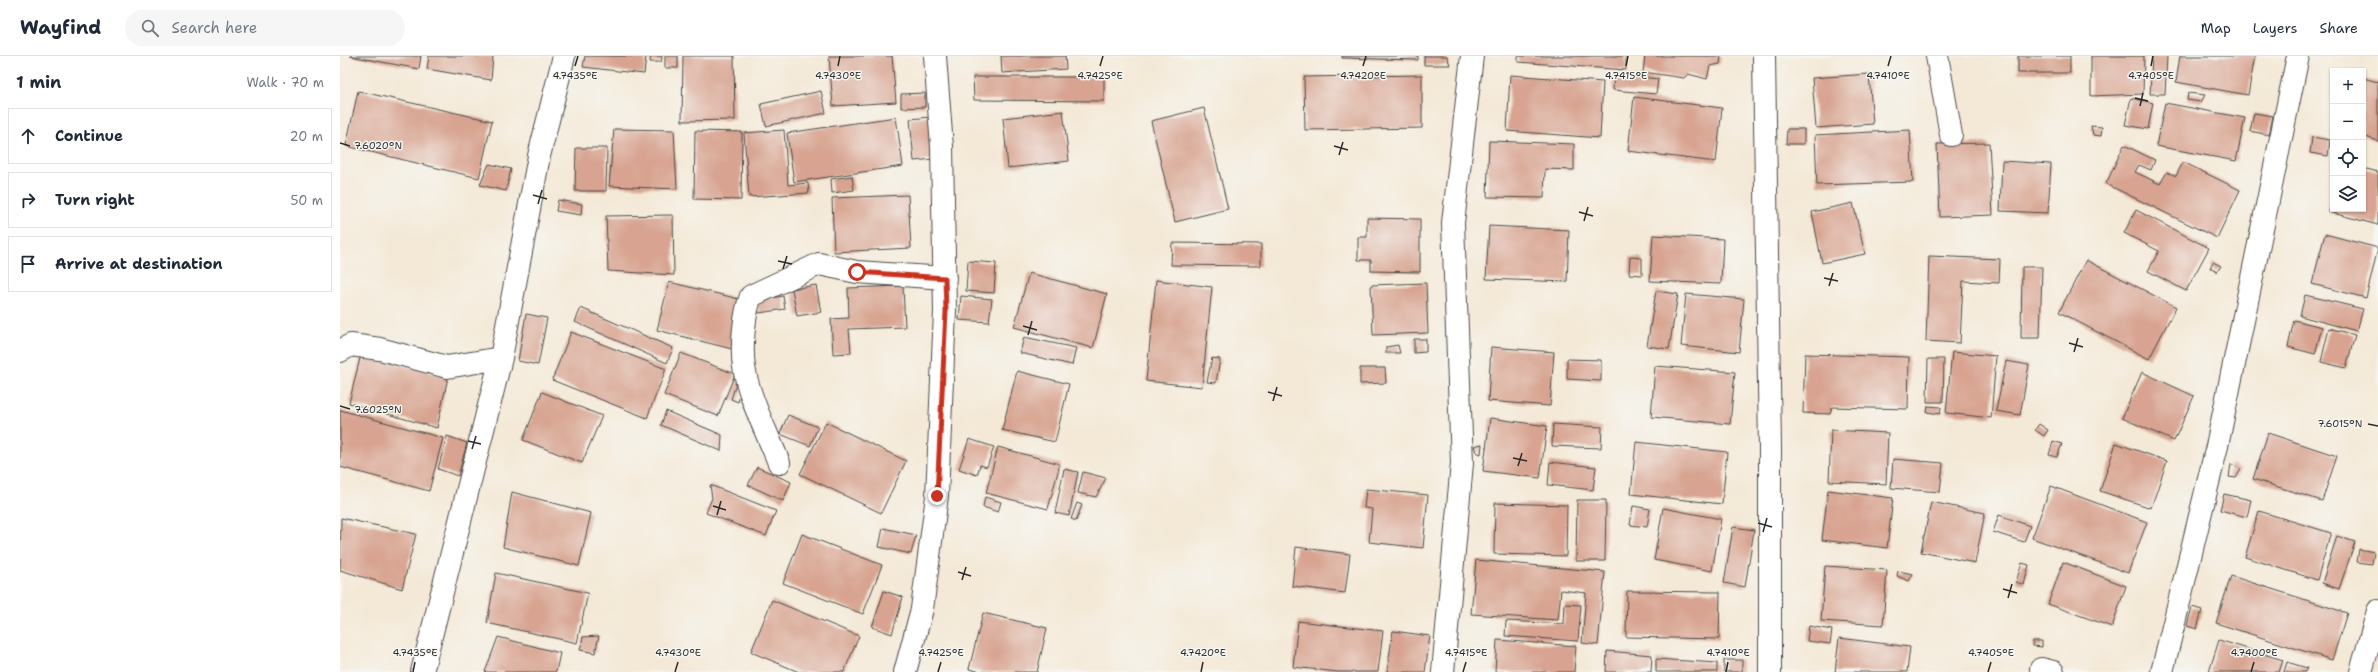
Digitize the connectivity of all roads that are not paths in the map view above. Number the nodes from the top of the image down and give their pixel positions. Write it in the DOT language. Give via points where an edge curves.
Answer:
graph roads {
  1 [pos="564,56"];
  2 [pos="935,56"];
  3 [pos="1472,56"];
  4 [pos="1764,56"];
  5 [pos="1937,56"];
  6 [pos="2298,56"];
  7 [pos="1951,135"];
  8 [pos="945,278"];
  9 [pos="340,351"];
  10 [pos="501,358"];
  11 [pos="779,463"];
  12 [pos="2378,611"];
  13 [pos="422,672"];
  14 [pos="905,672"];
  15 [pos="1443,672"];
  16 [pos="1770,672"];
  17 [pos="2162,672"];
  18 [pos="2361,672"];
  1 -- 10 [label="street" via="539,156"];
  2 -- 8 [label="street" via="942,147"];
  3 -- 15 [label="street" via="1452,224 1462,463"];
  4 -- 16 [label="street" via="1770,449"];
  5 -- 7 [label="street"];
  6 -- 17 [label="street" via="2217,446"];
  8 -- 11 [label="street" via="857,272 819,264 751,296 744,334 744,366"];
  8 -- 14 [label="street" via="946,311 937,496 922,609"];
  9 -- 10 [label="street" via="351,345 380,349 447,367"];
  10 -- 13 [label="street"];
  12 -- 18 [label="street"];
}
